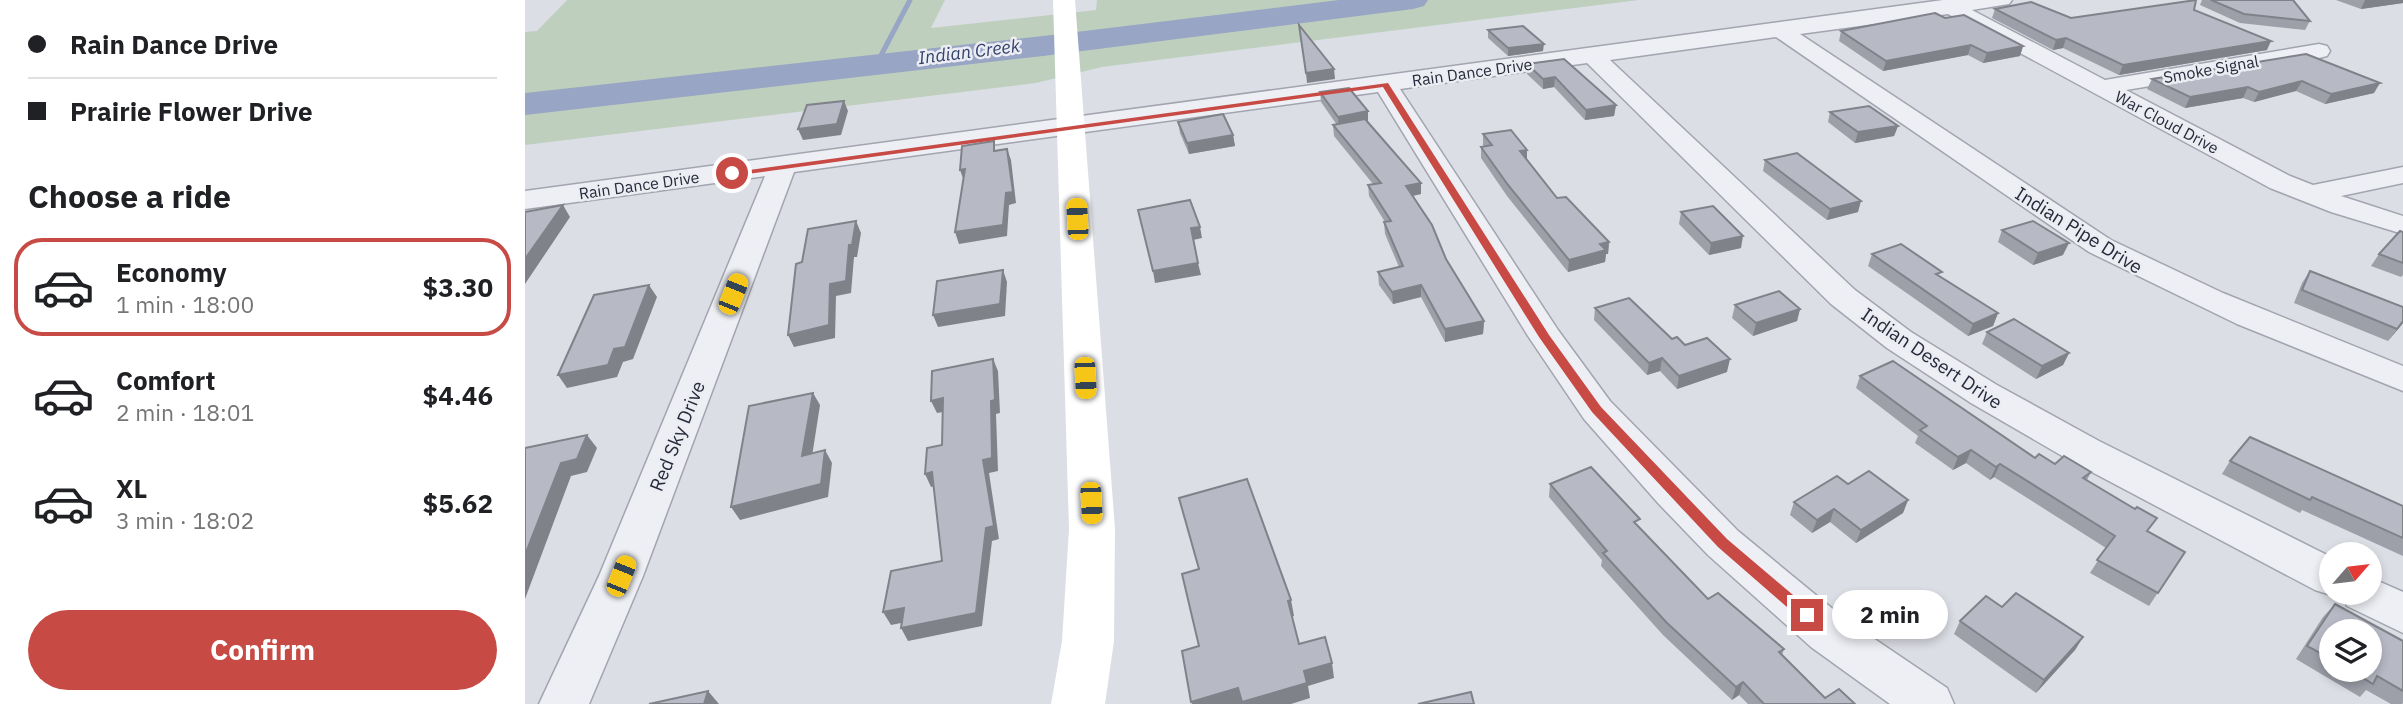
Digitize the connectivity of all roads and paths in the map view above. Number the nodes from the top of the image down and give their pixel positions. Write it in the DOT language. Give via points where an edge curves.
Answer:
graph roads {
  1 [pos="2002,0"];
  2 [pos="1945,3"];
  3 [pos="1065,9"];
  4 [pos="1782,31"];
  5 [pos="2319,51"];
  6 [pos="1593,56"];
  7 [pos="1385,84"];
  8 [pos="2103,87"];
  9 [pos="1072,127"];
  10 [pos="783,166"];
  11 [pos="2403,175"];
  12 [pos="2310,195"];
  13 [pos="525,200"];
  14 [pos="2403,226"];
  15 [pos="2403,379"];
  16 [pos="2319,571"];
  17 [pos="2382,603"];
  18 [pos="2403,614"];
  19 [pos="564,704"];
  20 [pos="1078,704"];
  21 [pos="1929,704"];
  1 -- 2 [label="street, Rain Dance Drive"];
  2 -- 4 [label="street, Rain Dance Drive"];
  2 -- 8 [label="street, War Cloud Drive"];
  3 -- 9 [label="street"];
  4 -- 6 [label="street, Rain Dance Drive"];
  4 -- 15 [label="street, Indian Pipe Drive" via="2100,246 2270,327"];
  5 -- 8 [label="street, Smoke Signal"];
  6 -- 7 [label="street, Rain Dance Drive"];
  6 -- 16 [label="street, Indian Desert Drive" via="1843,297 1899,340 2085,452"];
  7 -- 9 [label="street, Rain Dance Drive"];
  7 -- 21 [label="street" via="1545,337 1597,410 1723,543 1828,633"];
  8 -- 12 [label="street, War Cloud Drive"];
  9 -- 10 [label="street, Rain Dance Drive"];
  9 -- 20 [label="street" via="1092,529 1088,641"];
  10 -- 13 [label="street, Rain Dance Drive"];
  10 -- 19 [label="street, Red Sky Drive" via="621,576"];
  11 -- 12 [label="street"];
  12 -- 14 [label="street, War Cloud Drive"];
  17 -- 18 [label="street"];
}
